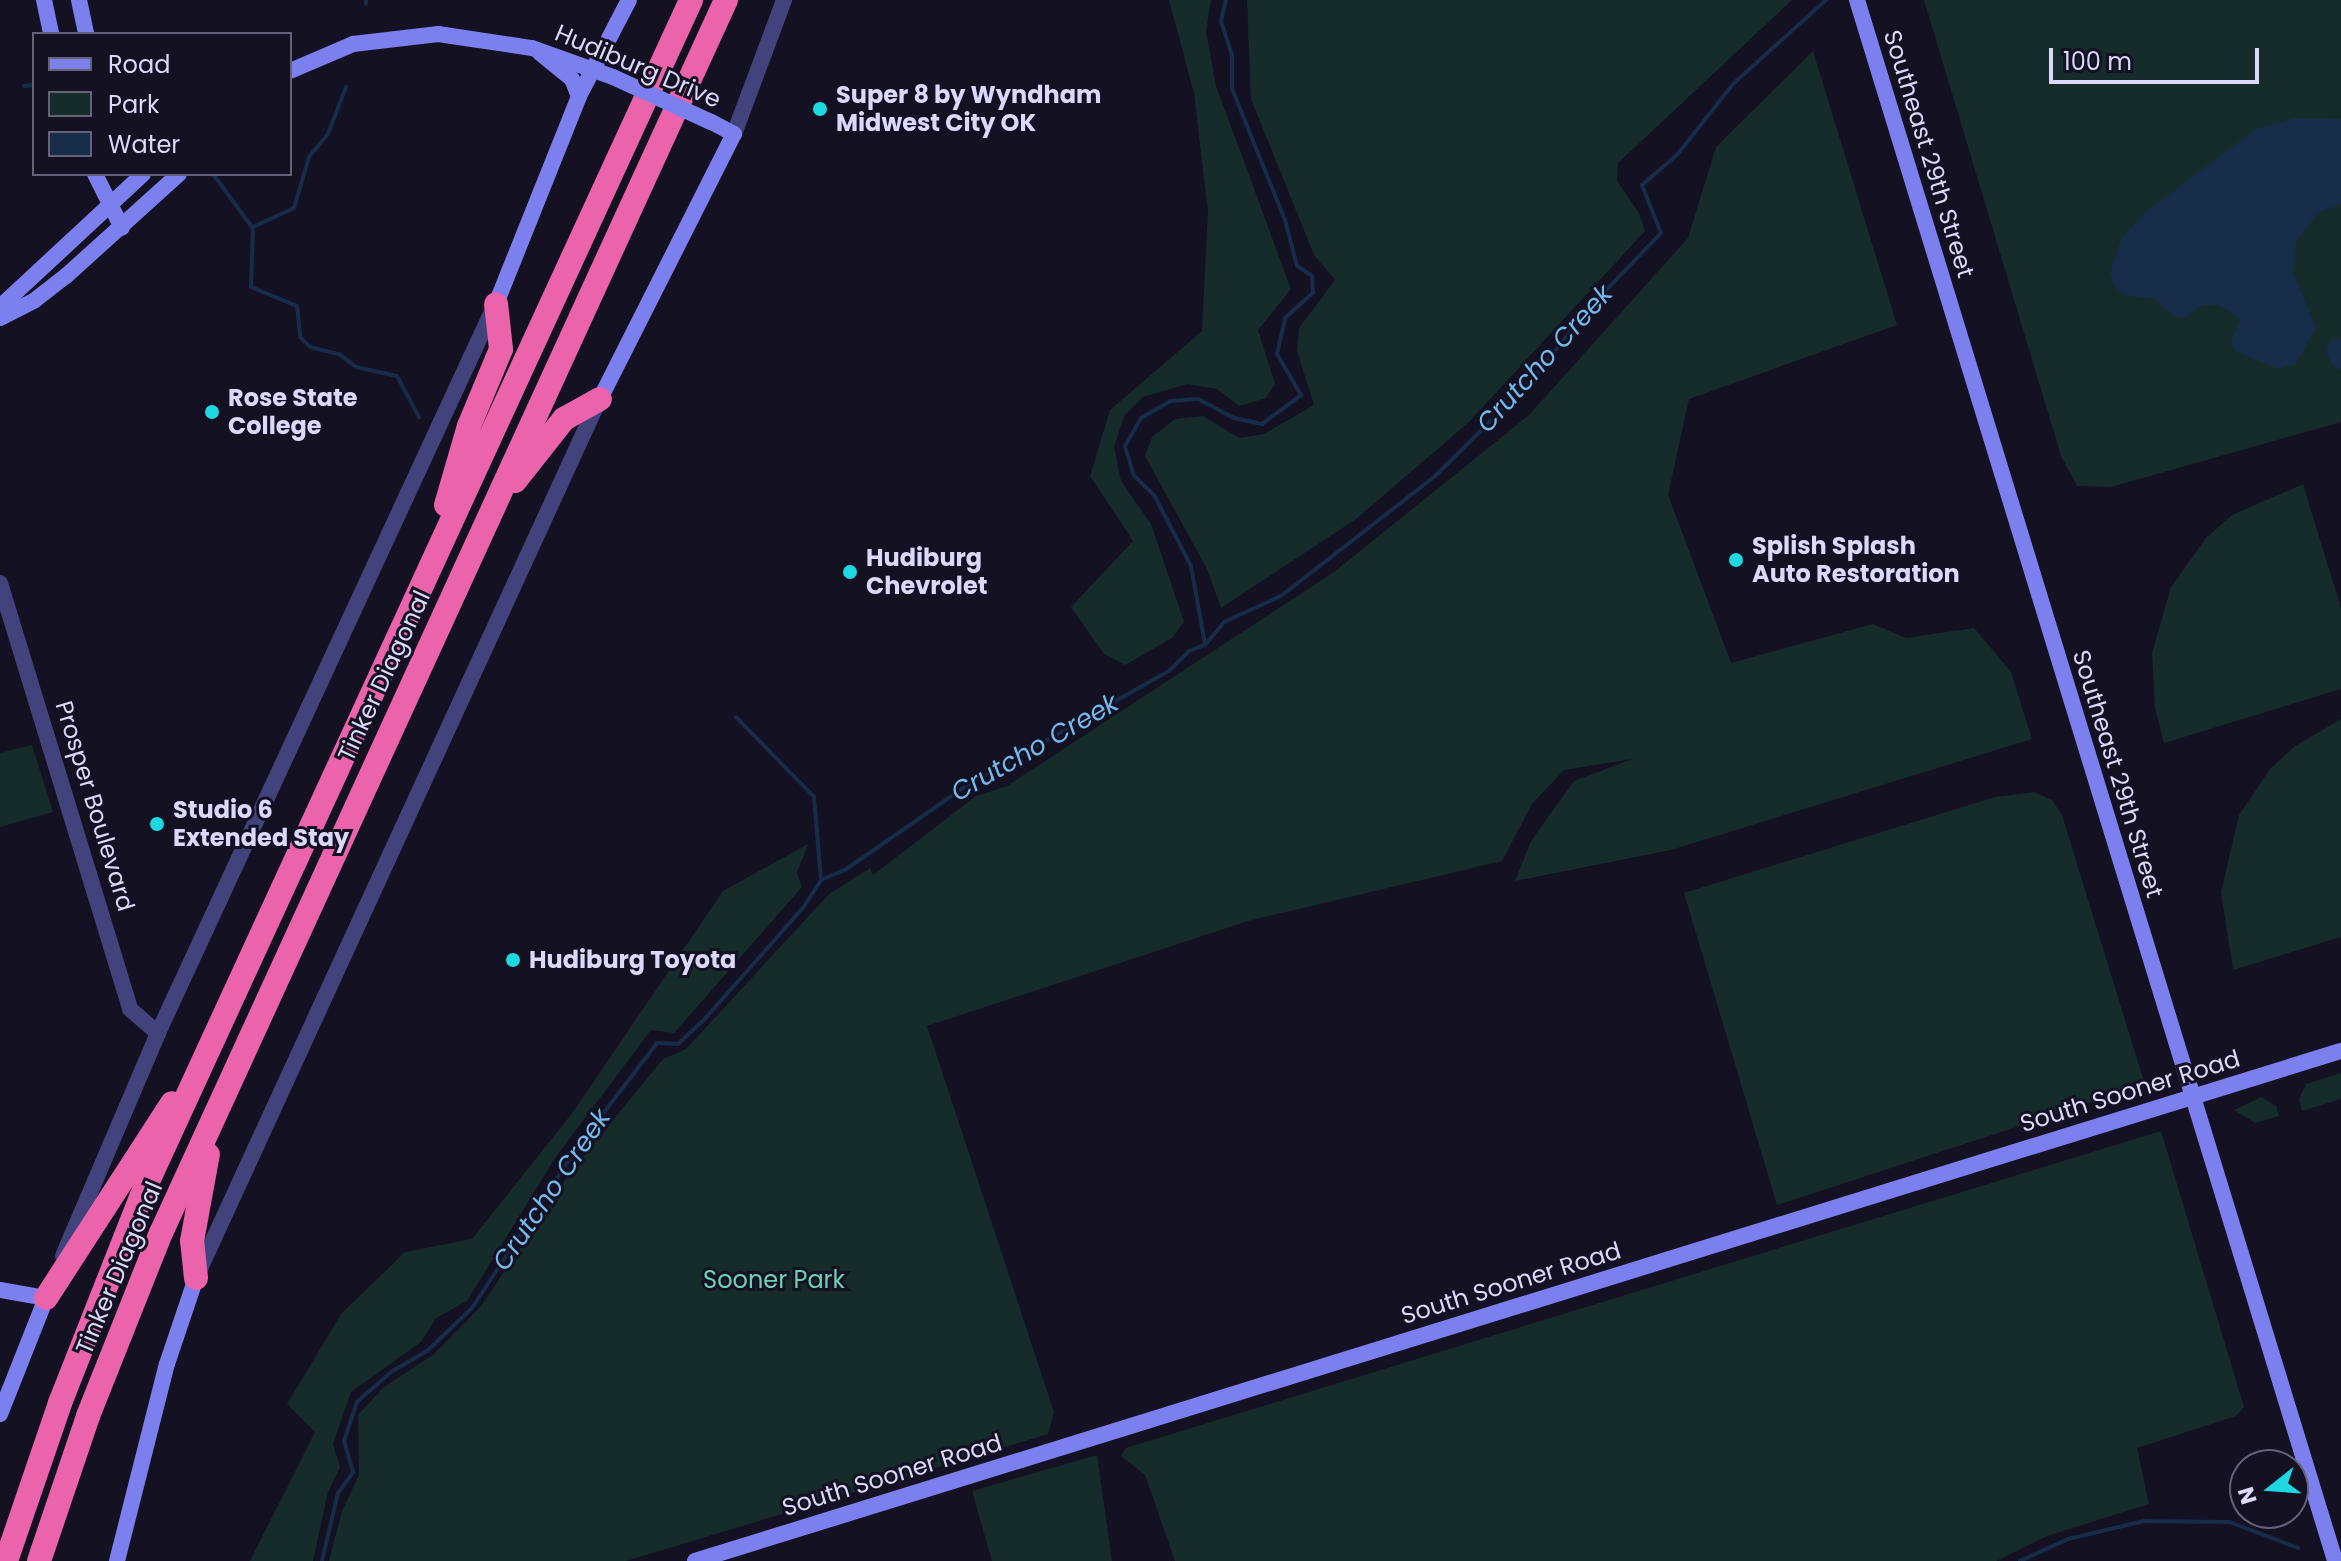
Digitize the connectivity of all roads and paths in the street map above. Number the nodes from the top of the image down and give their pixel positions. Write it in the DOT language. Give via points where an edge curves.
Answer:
graph roads {
  1 [pos="44,0"];
  2 [pos="79,0"];
  3 [pos="629,0"];
  4 [pos="691,0"];
  5 [pos="726,0"];
  6 [pos="784,0"];
  7 [pos="1857,0"];
  8 [pos="51,32"];
  9 [pos="86,32"];
  10 [pos="532,48"];
  11 [pos="592,68"];
  12 [pos="292,70"];
  13 [pos="579,96"];
  14 [pos="734,134"];
  15 [pos="96,176"];
  16 [pos="137,176"];
  17 [pos="177,176"];
  18 [pos="148,203"];
  19 [pos="107,205"];
  20 [pos="122,228"];
  21 [pos="496,304"];
  22 [pos="0,307"];
  23 [pos="0,318"];
  24 [pos="600,399"];
  25 [pos="491,511"];
  26 [pos="0,583"];
  27 [pos="423,584"];
  28 [pos="158,1033"];
  29 [pos="211,1045"];
  30 [pos="2341,1051"];
  31 [pos="2192,1097"];
  32 [pos="217,1109"];
  33 [pos="196,1278"];
  34 [pos="0,1290"];
  35 [pos="46,1298"];
  36 [pos="7,1374"];
  37 [pos="0,1414"];
  38 [pos="6,1561"];
  39 [pos="39,1561"];
  40 [pos="117,1561"];
  41 [pos="695,1561"];
  42 [pos="2335,1561"];
  1 -- 8 [label="main road"];
  2 -- 9 [label="main road"];
  3 -- 11 [label="main road"];
  4 -- 27 [label="highway, Tinker Diagonal"];
  5 -- 25 [label="highway, Tinker Diagonal"];
  6 -- 14 [label="street"];
  7 -- 31 [label="main road, Southeast 29th Street"];
  10 -- 11 [label="main road, Hudiburg Drive"];
  10 -- 12 [label="main road, Hudiburg Drive" via="461,34 402,35 353,44"];
  10 -- 13 [label="main road" via="572,79"];
  11 -- 13 [label="main road"];
  11 -- 14 [label="main road, Hudiburg Drive, bridge"];
  13 -- 21 [label="main road"];
  14 -- 24 [label="main road"];
  15 -- 19 [label="main road"];
  16 -- 18 [label="main road"];
  16 -- 19 [label="main road"];
  17 -- 18 [label="main road"];
  18 -- 20 [label="main road"];
  19 -- 20 [label="main road"];
  19 -- 22 [label="main road"];
  20 -- 23 [label="main road" via="35,300"];
  21 -- 27 [label="highway" via="501,349 469,426"];
  21 -- 28 [label="street" via="401,519"];
  24 -- 25 [label="highway" via="564,419"];
  24 -- 33 [label="street"];
  25 -- 32 [label="highway, Tinker Diagonal"];
  26 -- 28 [label="street, Prosper Boulevard" via="130,1009"];
  27 -- 29 [label="highway, Tinker Diagonal"];
  28 -- 35 [label="street"];
  29 -- 35 [label="highway"];
  29 -- 38 [label="highway, Tinker Diagonal" via="99,1299"];
  30 -- 31 [label="main road, South Sooner Road"];
  31 -- 41 [label="main road, South Sooner Road"];
  31 -- 42 [label="main road, Southeast 29th Street"];
  32 -- 33 [label="highway" via="193,1228"];
  32 -- 39 [label="highway, Tinker Diagonal" via="133,1300"];
  33 -- 40 [label="main road" via="167,1364"];
  34 -- 35 [label="main road"];
  35 -- 36 [label="main road"];
  36 -- 37 [label="main road"];
}
